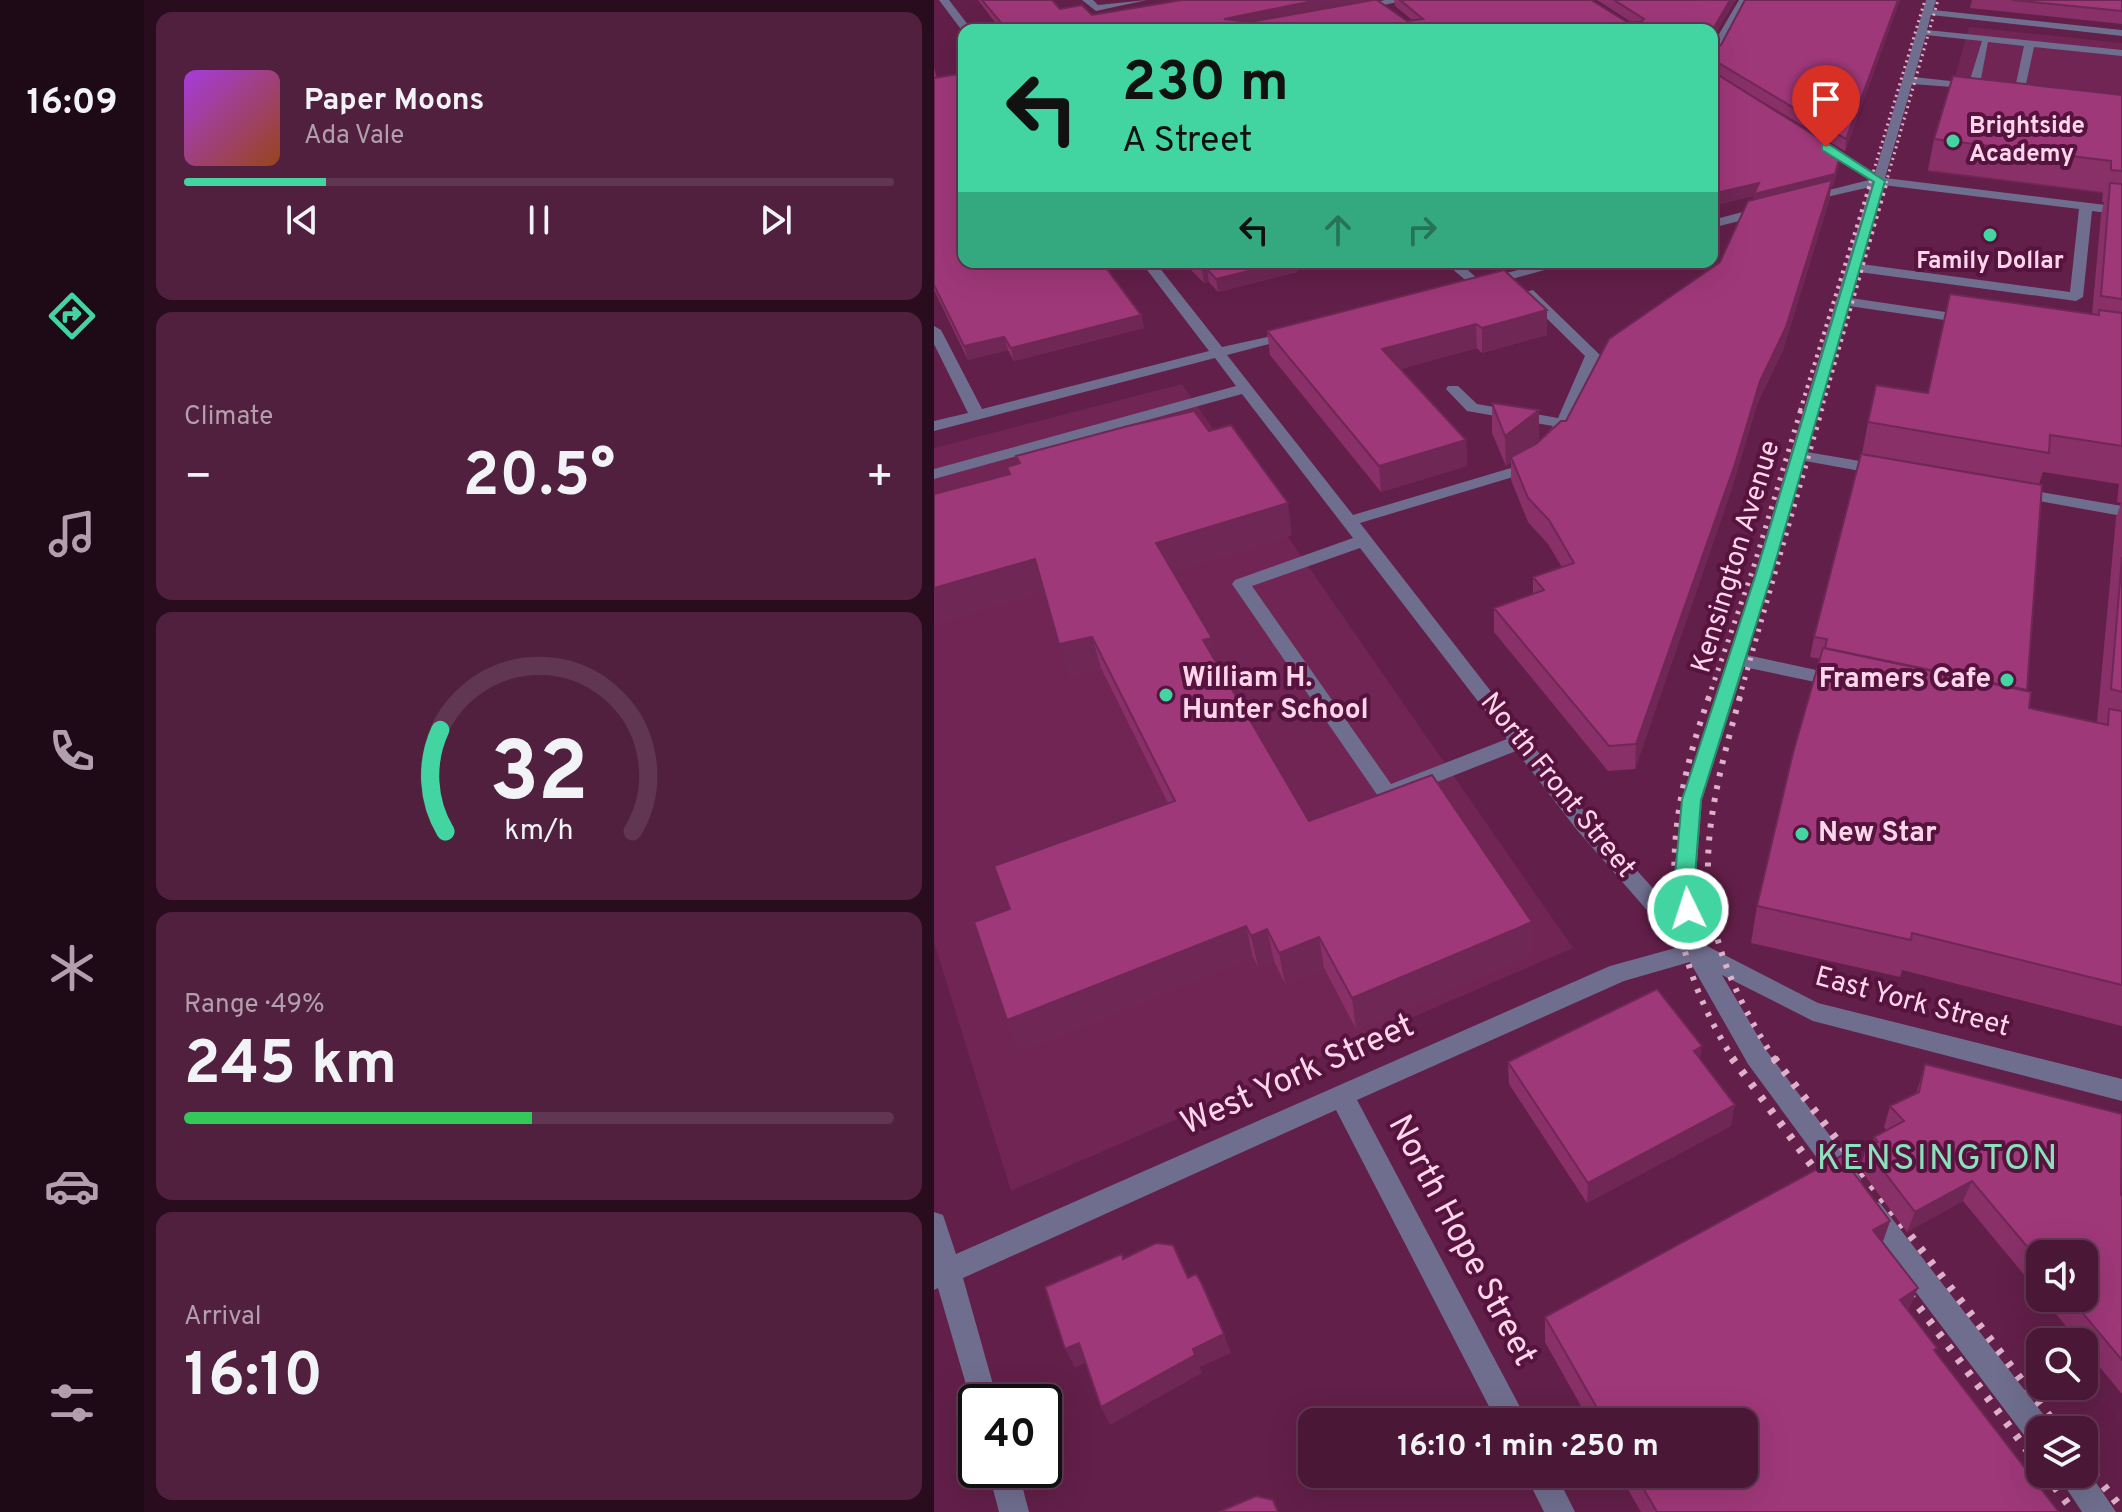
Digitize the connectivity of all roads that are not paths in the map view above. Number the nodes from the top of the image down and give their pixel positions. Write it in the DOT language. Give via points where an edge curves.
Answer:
graph roads {
  1 [pos="944,0"];
  2 [pos="1087,0"];
  3 [pos="1142,0"];
  4 [pos="1401,0"];
  5 [pos="1744,0"];
  6 [pos="1375,3"];
  7 [pos="1930,6"];
  8 [pos="1344,10"];
  9 [pos="1392,13"];
  10 [pos="962,24"];
  11 [pos="1922,32"];
  12 [pos="2122,33"];
  13 [pos="2030,43"];
  14 [pos="1984,44"];
  15 [pos="1718,45"];
  16 [pos="2122,53"];
  17 [pos="1909,80"];
  18 [pos="2034,94"];
  19 [pos="1811,138"];
  20 [pos="1879,181"];
  21 [pos="1795,202"];
  22 [pos="1781,206"];
  23 [pos="2086,206"];
  24 [pos="2122,211"];
  25 [pos="1718,222"];
  26 [pos="1854,267"];
  27 [pos="1153,268"];
  28 [pos="1458,268"];
  29 [pos="1544,268"];
  30 [pos="1510,277"];
  31 [pos="1476,285"];
  32 [pos="1461,289"];
  33 [pos="1845,301"];
  34 [pos="1983,321"];
  35 [pos="1309,329"];
  36 [pos="934,330"];
  37 [pos="1218,353"];
  38 [pos="1246,388"];
  39 [pos="1453,389"];
  40 [pos="977,415"];
  41 [pos="1561,423"];
  42 [pos="934,426"];
  43 [pos="1796,455"];
  44 [pos="1896,472"];
  45 [pos="934,474"];
  46 [pos="2002,490"];
  47 [pos="2122,511"];
  48 [pos="1350,521"];
  49 [pos="1365,540"];
  50 [pos="1737,659"];
  51 [pos="1862,686"];
  52 [pos="1520,742"];
  53 [pos="1696,951"];
  54 [pos="2122,1090"];
  55 [pos="1342,1096"];
  56 [pos="934,1224"];
  57 [pos="941,1274"];
  58 [pos="978,1384"];
  59 [pos="1506,1408"];
  60 [pos="2027,1416"];
  61 [pos="1008,1488"];
  62 [pos="1547,1488"];
  63 [pos="2083,1488"];
  64 [pos="1014,1512"];
  65 [pos="1560,1512"];
  66 [pos="2101,1512"];
  1 -- 10 [label="street"];
  2 -- 3 [label="street" via="1096,8"];
  4 -- 6 [label="street"];
  5 -- 15 [label="street"];
  6 -- 8 [label="street"];
  6 -- 9 [label="street"];
  7 -- 11 [label="street, Kensington Avenue"];
  7 -- 12 [label="street"];
  11 -- 13 [label="street"];
  11 -- 17 [label="street, Kensington Avenue"];
  13 -- 16 [label="street"];
  13 -- 18 [label="street" via="2014,92"];
  14 -- 17 [label="street" via="1980,88"];
  17 -- 20 [label="street, Kensington Avenue"];
  19 -- 20 [label="street"];
  20 -- 21 [label="street"];
  20 -- 23 [label="street"];
  20 -- 26 [label="street, Kensington Avenue"];
  22 -- 25 [label="street"];
  23 -- 24 [label="street"];
  23 -- 26 [label="street" via="2076,297"];
  26 -- 33 [label="street, Kensington Avenue"];
  27 -- 37 [label="street, North Front Street"];
  28 -- 31 [label="street"];
  29 -- 30 [label="street"];
  30 -- 31 [label="street"];
  30 -- 41 [label="street" via="1593,355"];
  31 -- 32 [label="street"];
  33 -- 34 [label="street"];
  33 -- 43 [label="street, Kensington Avenue"];
  35 -- 37 [label="street"];
  36 -- 40 [label="street"];
  37 -- 38 [label="street, North Front Street"];
  37 -- 40 [label="street"];
  38 -- 45 [label="street"];
  38 -- 48 [label="street, North Front Street"];
  39 -- 41 [label="street" via="1472,408"];
  40 -- 42 [label="street"];
  41 -- 48 [label="street" via="1537,461 1517,471"];
  43 -- 44 [label="street"];
  43 -- 50 [label="street, Kensington Avenue"];
  46 -- 47 [label="street"];
  48 -- 49 [label="street, North Front Street"];
  49 -- 52 [label="street, North Front Street"];
  49 -- 52 [label="street" via="1241,584 1387,794"];
  50 -- 51 [label="street"];
  50 -- 53 [label="street, Kensington Avenue" via="1692,800 1685,876"];
  52 -- 53 [label="street, North Front Street" via="1584,825"];
  53 -- 54 [label="street, East York Street" via="1813,1011"];
  53 -- 55 [label="street, West York Street" via="1618,973"];
  53 -- 60 [label="street, North Front Street" via="1757,1057"];
  55 -- 57 [label="street, West York Street"];
  55 -- 59 [label="street, North Hope Street"];
  56 -- 57 [label="street"];
  57 -- 58 [label="street"];
  61 -- 64 [label="street"];
  62 -- 65 [label="street"];
  63 -- 66 [label="street"];
}
